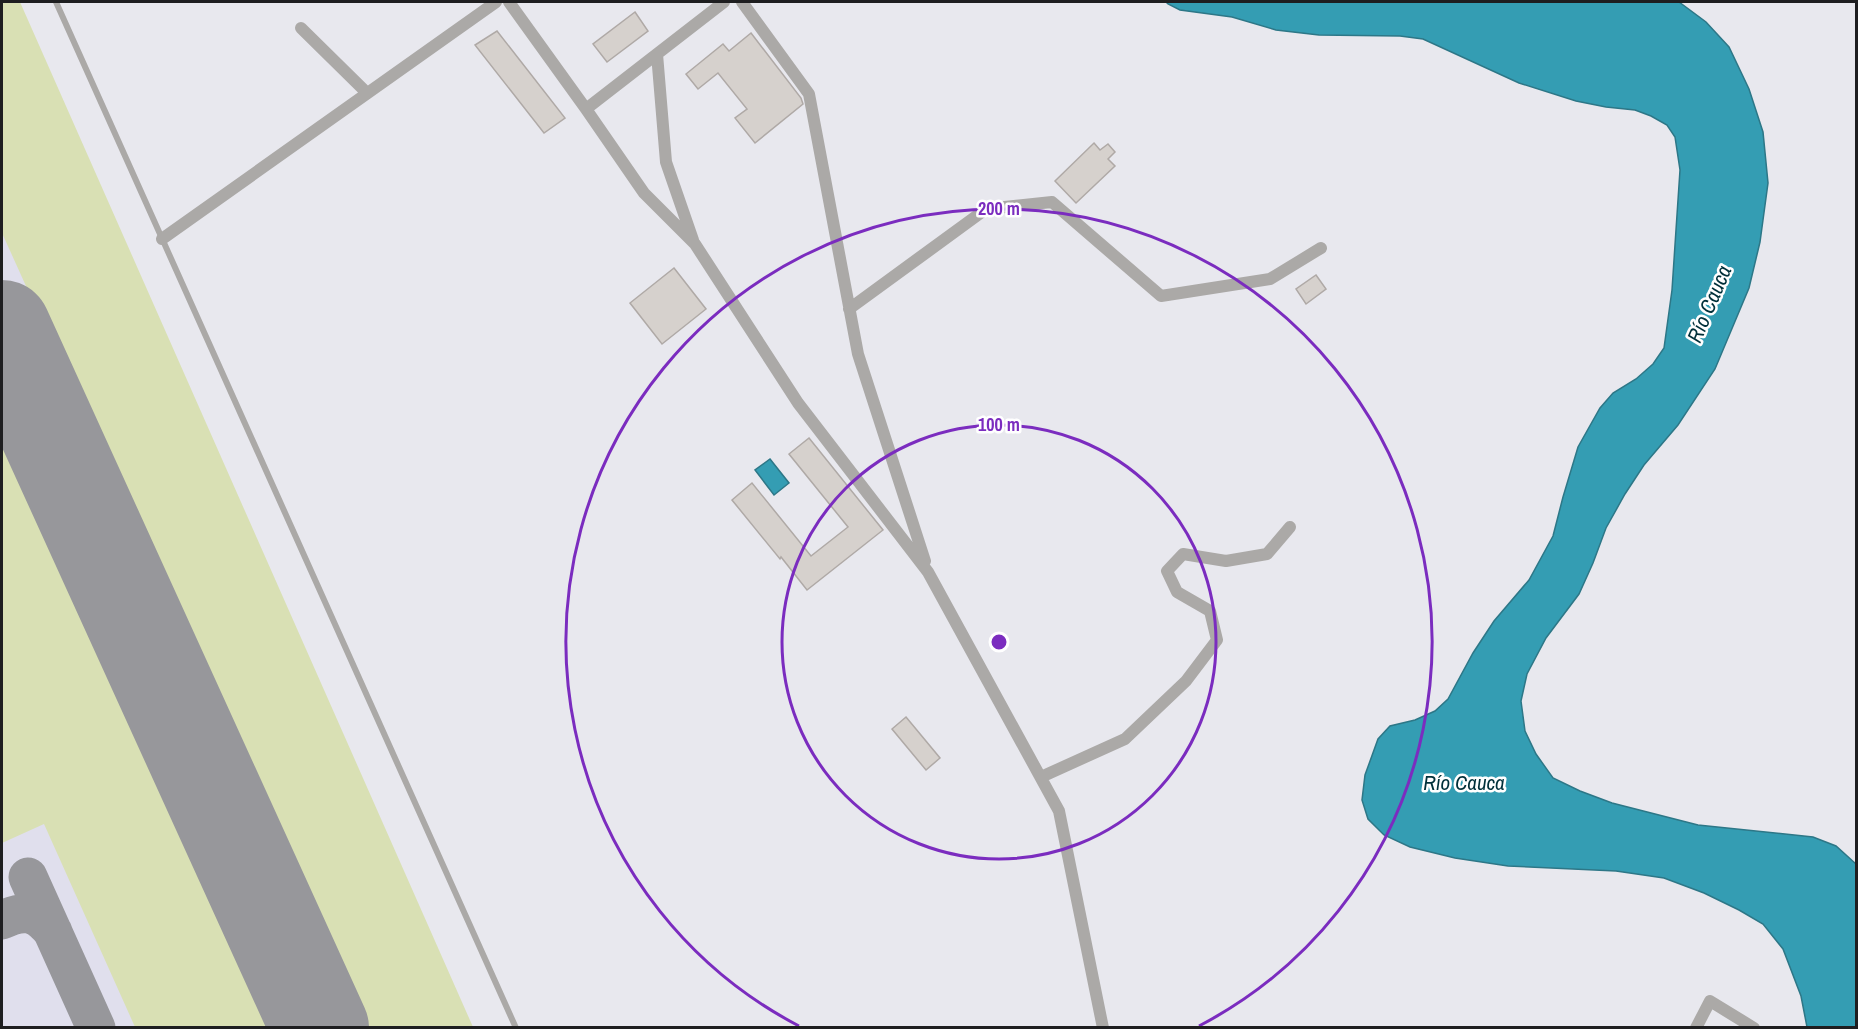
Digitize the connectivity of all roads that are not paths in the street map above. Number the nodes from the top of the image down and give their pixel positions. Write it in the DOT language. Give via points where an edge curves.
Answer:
graph roads {
  1 [pos="56,2"];
  2 [pos="496,2"];
  3 [pos="509,2"];
  4 [pos="724,2"];
  5 [pos="742,2"];
  6 [pos="301,28"];
  7 [pos="657,54"];
  8 [pos="366,93"];
  9 [pos="586,109"];
  10 [pos="162,239"];
  11 [pos="695,244"];
  12 [pos="1321,248"];
  13 [pos="849,309"];
  14 [pos="1290,527"];
  15 [pos="928,572"];
  16 [pos="1041,777"];
  17 [pos="516,1028"];
  18 [pos="1103,1028"];
  19 [pos="1696,1028"];
  20 [pos="1754,1028"];
  1 -- 10 [label="lane"];
  2 -- 8 [label="street"];
  3 -- 9 [label="street"];
  4 -- 7 [label="street"];
  5 -- 13 [label="street" via="809,94"];
  6 -- 8 [label="street"];
  7 -- 9 [label="street"];
  7 -- 11 [label="street" via="666,162"];
  8 -- 10 [label="street"];
  9 -- 11 [label="street" via="644,193"];
  10 -- 17 [label="lane"];
  11 -- 15 [label="street" via="798,403"];
  12 -- 13 [label="street" via="1270,279 1161,296 1052,202 986,209"];
  13 -- 15 [label="street" via="858,354"];
  14 -- 16 [label="street" via="1267,554 1226,561 1183,554 1167,571 1178,592 1210,611 1217,640 1186,681 1125,739"];
  15 -- 16 [label="street"];
  16 -- 18 [label="street" via="1059,811"];
  19 -- 20 [label="street" via="1710,1001"];
}
